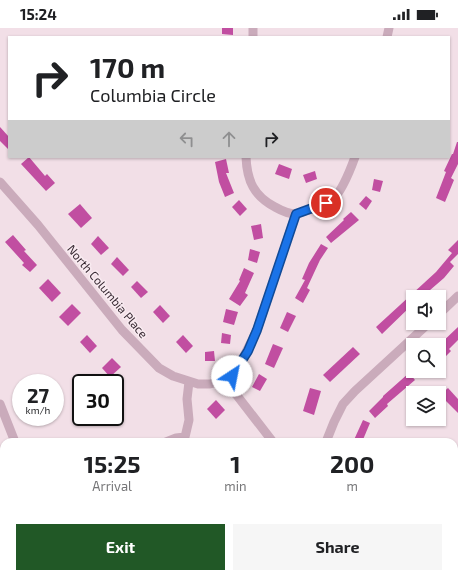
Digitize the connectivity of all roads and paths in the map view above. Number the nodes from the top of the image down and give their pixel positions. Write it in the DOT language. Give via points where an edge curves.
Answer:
graph roads {
  1 [pos="246,158"];
  2 [pos="355,158"];
  3 [pos="0,182"];
  4 [pos="296,214"];
  5 [pos="458,296"];
  6 [pos="446,307"];
  7 [pos="421,330"];
  8 [pos="225,380"];
  9 [pos="189,382"];
  10 [pos="0,404"];
  11 [pos="13,438"];
  12 [pos="187,438"];
  13 [pos="270,438"];
  14 [pos="328,438"];
  1 -- 4 [label="street" via="251,184 260,198 283,211"];
  2 -- 4 [label="street" via="350,173 334,198"];
  3 -- 9 [label="street, North Columbia Place" via="122,330 159,368"];
  4 -- 8 [label="street" via="257,330 239,366 232,376"];
  5 -- 6 [label="street"];
  7 -- 14 [label="street" via="343,404"];
  8 -- 9 [label="street, North Columbia Place" via="210,384"];
  8 -- 13 [label="street"];
  9 -- 12 [label="street"];
  10 -- 11 [label="street"];
}
